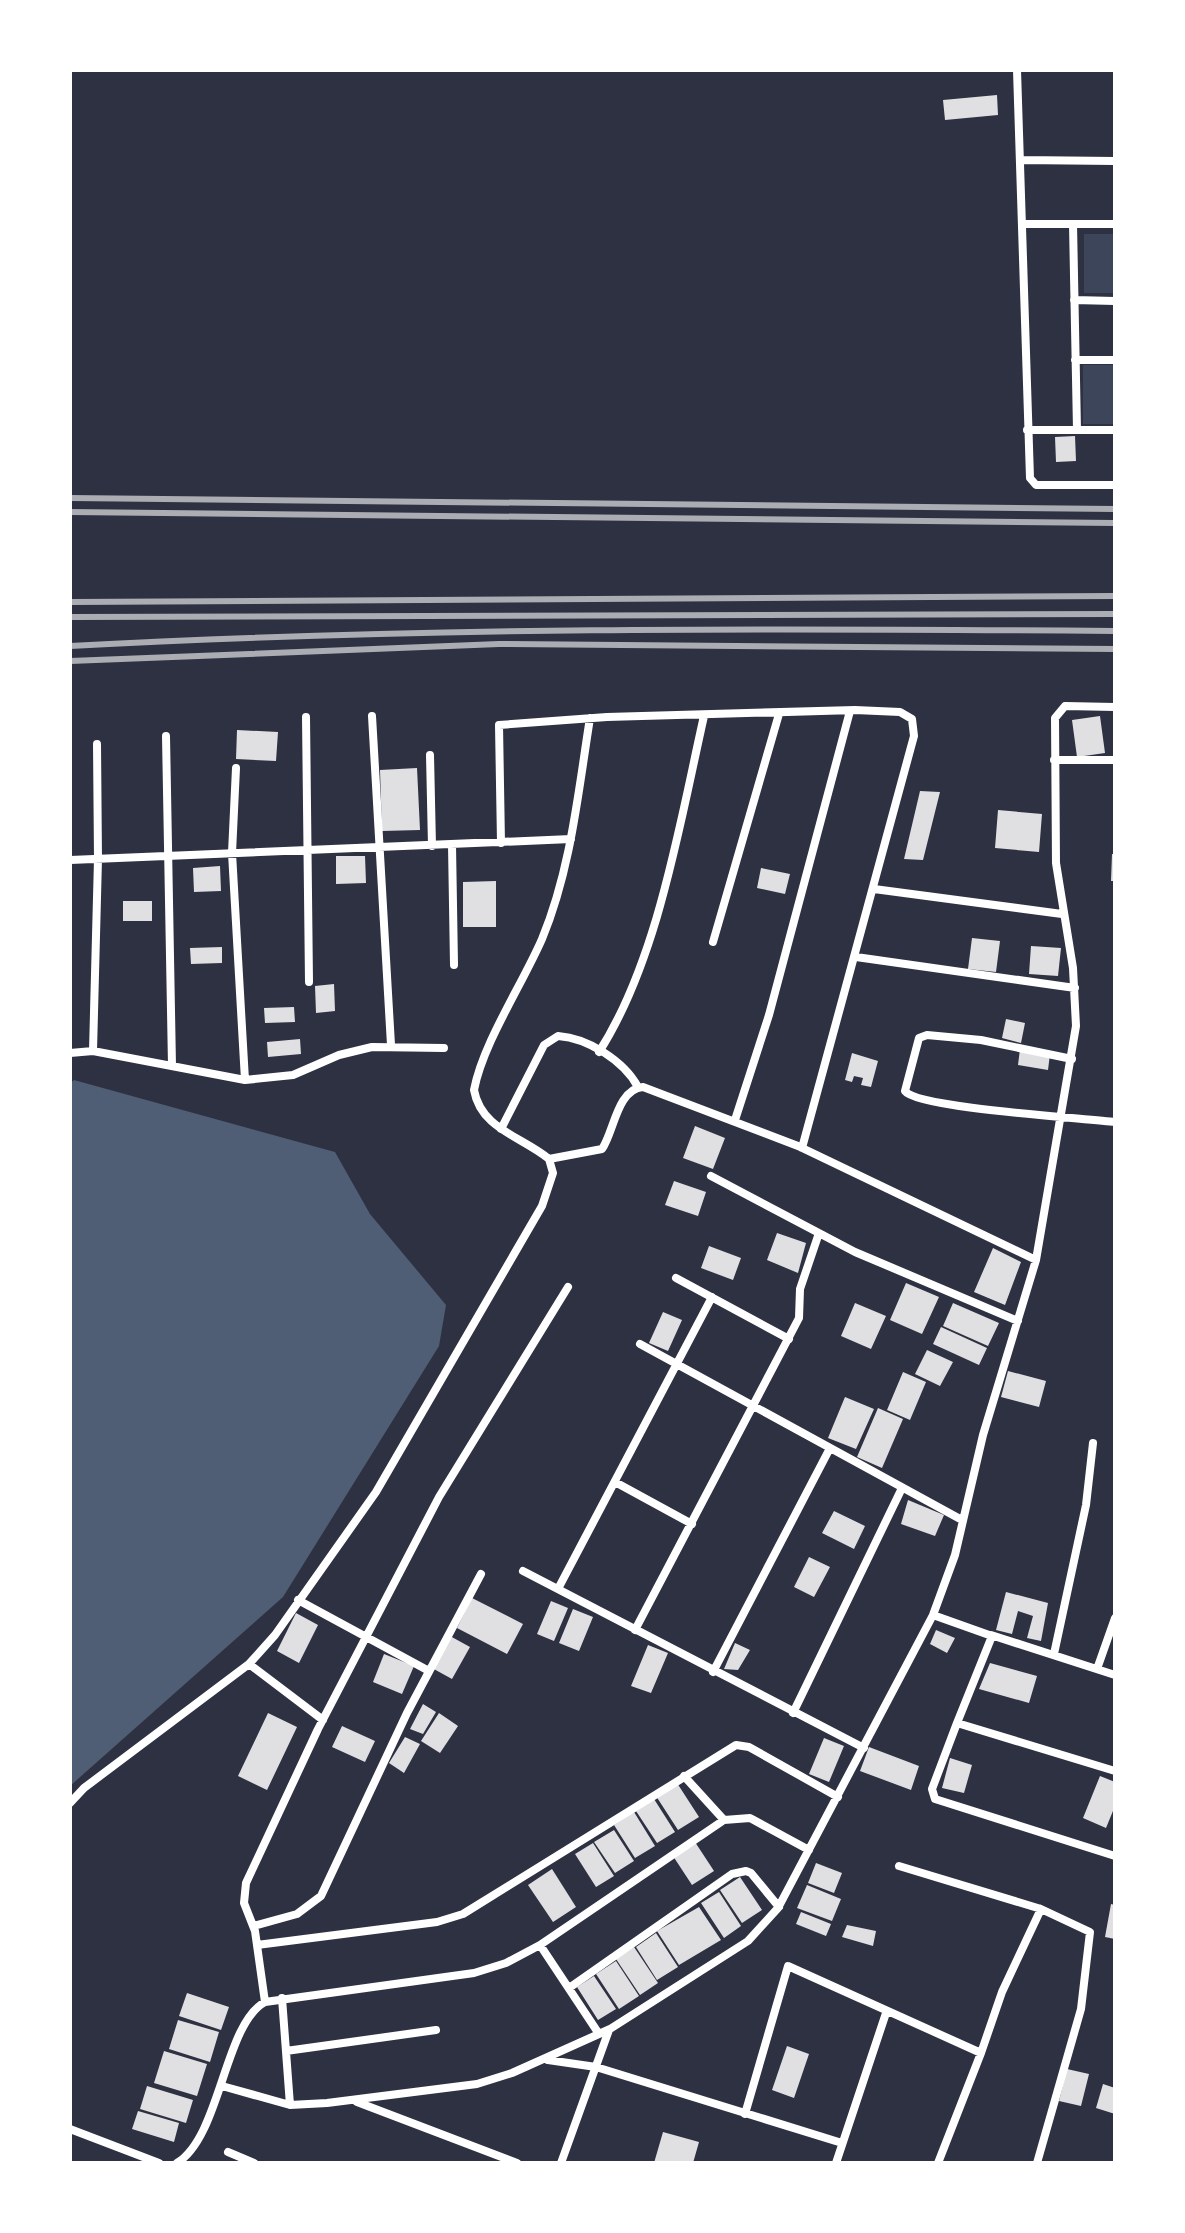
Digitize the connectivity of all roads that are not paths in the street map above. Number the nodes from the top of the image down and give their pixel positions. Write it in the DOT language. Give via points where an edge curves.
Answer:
graph roads {
  1 [pos="1017,70"];
  2 [pos="1021,160"];
  3 [pos="1115,161"];
  4 [pos="1022,224"];
  5 [pos="1073,224"];
  6 [pos="1115,224"];
  7 [pos="1074,300"];
  8 [pos="1115,301"];
  9 [pos="1075,360"];
  10 [pos="1115,360"];
  11 [pos="1027,430"];
  12 [pos="1077,430"];
  13 [pos="1115,430"];
  14 [pos="1115,485"];
  15 [pos="1115,707"];
  16 [pos="850,711"];
  17 [pos="779,714"];
  18 [pos="372,716"];
  19 [pos="704,716"];
  20 [pos="306,717"];
  21 [pos="590,718"];
  22 [pos="166,736"];
  23 [pos="97,744"];
  24 [pos="430,755"];
  25 [pos="1054,760"];
  26 [pos="1115,760"];
  27 [pos="236,768"];
  28 [pos="571,839"];
  29 [pos="501,843"];
  30 [pos="452,845"];
  31 [pos="432,846"];
  32 [pos="376,848"];
  33 [pos="305,850"];
  34 [pos="232,853"];
  35 [pos="165,856"];
  36 [pos="98,859"];
  37 [pos="70,860"];
  38 [pos="874,889"];
  39 [pos="1062,914"];
  40 [pos="713,942"];
  41 [pos="856,957"];
  42 [pos="454,965"];
  43 [pos="309,982"];
  44 [pos="1075,988"];
  45 [pos="391,1045"];
  46 [pos="444,1048"];
  47 [pos="93,1051"];
  48 [pos="599,1052"];
  49 [pos="70,1053"];
  50 [pos="1072,1059"];
  51 [pos="172,1066"];
  52 [pos="245,1080"];
  53 [pos="638,1087"];
  54 [pos="1059,1115"];
  55 [pos="735,1120"];
  56 [pos="1115,1122"];
  57 [pos="501,1129"];
  58 [pos="802,1148"];
  59 [pos="549,1159"];
  60 [pos="711,1176"];
  61 [pos="819,1233"];
  62 [pos="1036,1260"];
  63 [pos="676,1278"];
  64 [pos="568,1287"];
  65 [pos="712,1297"];
  66 [pos="1018,1321"];
  67 [pos="789,1339"];
  68 [pos="640,1344"];
  69 [pos="677,1364"];
  70 [pos="754,1408"];
  71 [pos="1093,1443"];
  72 [pos="829,1450"];
  73 [pos="615,1482"];
  74 [pos="902,1488"];
  75 [pos="962,1520"];
  76 [pos="692,1524"];
  77 [pos="523,1571"];
  78 [pos="481,1574"];
  79 [pos="559,1587"];
  80 [pos="298,1600"];
  81 [pos="933,1615"];
  82 [pos="1115,1618"];
  83 [pos="635,1630"];
  84 [pos="986,1633"];
  85 [pos="366,1636"];
  86 [pos="1054,1654"];
  87 [pos="249,1664"];
  88 [pos="1097,1669"];
  89 [pos="429,1671"];
  90 [pos="713,1672"];
  91 [pos="1115,1675"];
  92 [pos="793,1713"];
  93 [pos="323,1720"];
  94 [pos="957,1723"];
  95 [pos="864,1748"];
  96 [pos="1115,1771"];
  97 [pos="684,1776"];
  98 [pos="838,1797"];
  99 [pos="70,1803"];
  100 [pos="724,1820"];
  101 [pos="809,1850"];
  102 [pos="1115,1856"];
  103 [pos="899,1866"];
  104 [pos="779,1907"];
  105 [pos="1041,1909"];
  106 [pos="254,1926"];
  107 [pos="257,1945"];
  108 [pos="540,1945"];
  109 [pos="569,1988"];
  110 [pos="282,1998"];
  111 [pos="265,2002"];
  112 [pos="886,2013"];
  113 [pos="610,2029"];
  114 [pos="436,2030"];
  115 [pos="599,2034"];
  116 [pos="286,2051"];
  117 [pos="981,2053"];
  118 [pos="547,2060"];
  119 [pos="596,2067"];
  120 [pos="222,2086"];
  121 [pos="352,2100"];
  122 [pos="290,2105"];
  123 [pos="745,2114"];
  124 [pos="70,2129"];
  125 [pos="842,2143"];
  126 [pos="228,2152"];
  127 [pos="159,2163"];
  128 [pos="177,2163"];
  129 [pos="254,2163"];
  130 [pos="517,2163"];
  131 [pos="561,2163"];
  132 [pos="836,2163"];
  133 [pos="938,2163"];
  134 [pos="1037,2163"];
  1 -- 2 [label="street"];
  2 -- 3 [label="street"];
  2 -- 4 [label="street"];
  4 -- 5 [label="street"];
  4 -- 11 [label="street"];
  5 -- 6 [label="street"];
  5 -- 7 [label="street"];
  7 -- 8 [label="street"];
  7 -- 9 [label="street"];
  9 -- 10 [label="street"];
  9 -- 12 [label="street"];
  11 -- 12 [label="street"];
  11 -- 14 [label="street" via="1034,484"];
  12 -- 13 [label="street"];
  15 -- 25 [label="street" via="1069,705 1058,710"];
  16 -- 17 [label="street"];
  16 -- 38 [label="street" via="900,712 914,725"];
  16 -- 55 [label="street" via="769,1015"];
  17 -- 19 [label="street"];
  17 -- 40 [label="street"];
  18 -- 32 [label="street"];
  19 -- 21 [label="street"];
  19 -- 48 [label="street" via="651,929 626,1005"];
  20 -- 33 [label="street"];
  21 -- 28 [label="street"];
  21 -- 29 [label="street" via="499,725"];
  22 -- 35 [label="street"];
  23 -- 36 [label="street"];
  24 -- 31 [label="street"];
  25 -- 26 [label="street"];
  25 -- 39 [label="street"];
  27 -- 34 [label="street"];
  28 -- 29 [label="street"];
  28 -- 57 [label="street" via="542,939 476,1080 476,1103"];
  29 -- 30 [label="street"];
  30 -- 31 [label="street"];
  30 -- 42 [label="street"];
  31 -- 32 [label="street"];
  32 -- 33 [label="street"];
  32 -- 45 [label="street"];
  33 -- 34 [label="street"];
  33 -- 43 [label="street"];
  34 -- 35 [label="street"];
  34 -- 52 [label="street"];
  35 -- 36 [label="street"];
  35 -- 51 [label="street"];
  36 -- 37 [label="street"];
  36 -- 47 [label="street"];
  38 -- 39 [label="street"];
  38 -- 41 [label="street"];
  39 -- 44 [label="street"];
  41 -- 44 [label="street"];
  41 -- 58 [label="street"];
  44 -- 50 [label="street"];
  45 -- 46 [label="street"];
  45 -- 52 [label="street" via="339,1055 293,1075"];
  47 -- 49 [label="street"];
  47 -- 51 [label="street"];
  48 -- 53 [label="street" via="624,1065"];
  48 -- 57 [label="street" via="568,1037 546,1042"];
  50 -- 54 [label="street"];
  50 -- 54 [label="street" via="927,1035 917,1040 908,1072 905,1091 913,1098"];
  51 -- 52 [label="street"];
  53 -- 55 [label="street"];
  53 -- 59 [label="street" via="625,1097 602,1149"];
  54 -- 56 [label="street"];
  54 -- 62 [label="street"];
  55 -- 58 [label="street"];
  57 -- 59 [label="street"];
  58 -- 62 [label="street"];
  59 -- 80 [label="street" via="550,1187 528,1230 376,1492"];
  60 -- 61 [label="street"];
  61 -- 66 [label="street"];
  61 -- 67 [label="street" via="800,1289 801,1313"];
  62 -- 66 [label="street"];
  63 -- 65 [label="street"];
  64 -- 85 [label="street" via="439,1497"];
  65 -- 67 [label="street"];
  65 -- 69 [label="street"];
  66 -- 75 [label="street"];
  67 -- 70 [label="street"];
  68 -- 69 [label="street"];
  69 -- 70 [label="street"];
  69 -- 73 [label="street"];
  70 -- 72 [label="street"];
  70 -- 76 [label="street"];
  71 -- 86 [label="street" via="1086,1505"];
  72 -- 74 [label="street"];
  72 -- 90 [label="street"];
  73 -- 76 [label="street"];
  73 -- 79 [label="street"];
  74 -- 75 [label="street"];
  74 -- 92 [label="street"];
  75 -- 81 [label="street"];
  76 -- 83 [label="street"];
  77 -- 79 [label="street"];
  78 -- 89 [label="street"];
  79 -- 83 [label="street"];
  80 -- 85 [label="street"];
  80 -- 87 [label="street"];
  81 -- 84 [label="street"];
  81 -- 95 [label="street"];
  82 -- 88 [label="street"];
  83 -- 90 [label="street"];
  84 -- 86 [label="street"];
  84 -- 94 [label="street" via="992,1636"];
  85 -- 89 [label="street"];
  85 -- 93 [label="street"];
  86 -- 88 [label="street"];
  87 -- 93 [label="street"];
  87 -- 99 [label="street"];
  88 -- 91 [label="street"];
  89 -- 106 [label="street" via="321,1896 297,1914"];
  90 -- 92 [label="street"];
  92 -- 95 [label="street"];
  93 -- 106 [label="street" via="243,1890"];
  94 -- 96 [label="street"];
  94 -- 102 [label="street" via="932,1789 935,1799"];
  95 -- 98 [label="street"];
  97 -- 98 [label="street" via="744,1744"];
  97 -- 100 [label="street"];
  97 -- 107 [label="street" via="463,1914 437,1922"];
  98 -- 101 [label="street"];
  100 -- 101 [label="street" via="750,1818"];
  100 -- 108 [label="street"];
  101 -- 104 [label="street"];
  103 -- 105 [label="street"];
  104 -- 109 [label="street" via="751,1873 732,1874"];
  104 -- 113 [label="street" via="748,1941"];
  105 -- 117 [label="street" via="1002,1992"];
  105 -- 134 [label="street" via="1090,1932 1081,2009"];
  106 -- 107 [label="street"];
  107 -- 111 [label="street"];
  108 -- 109 [label="street"];
  108 -- 110 [label="street" via="474,1973"];
  109 -- 115 [label="street"];
  110 -- 111 [label="street"];
  110 -- 116 [label="street"];
  111 -- 120 [label="street" via="249,2016"];
  112 -- 117 [label="street"];
  112 -- 123 [label="street" via="788,1966"];
  112 -- 125 [label="street"];
  113 -- 115 [label="street"];
  113 -- 119 [label="street"];
  114 -- 116 [label="street"];
  115 -- 118 [label="street"];
  116 -- 122 [label="street"];
  117 -- 133 [label="street"];
  118 -- 119 [label="street"];
  118 -- 121 [label="street" via="477,2084"];
  119 -- 123 [label="street"];
  119 -- 131 [label="street"];
  120 -- 122 [label="street"];
  120 -- 128 [label="street" via="188,2155"];
  121 -- 122 [label="street"];
  121 -- 130 [label="street"];
  123 -- 125 [label="street"];
  124 -- 127 [label="street"];
  125 -- 132 [label="street"];
  126 -- 129 [label="street"];
}
